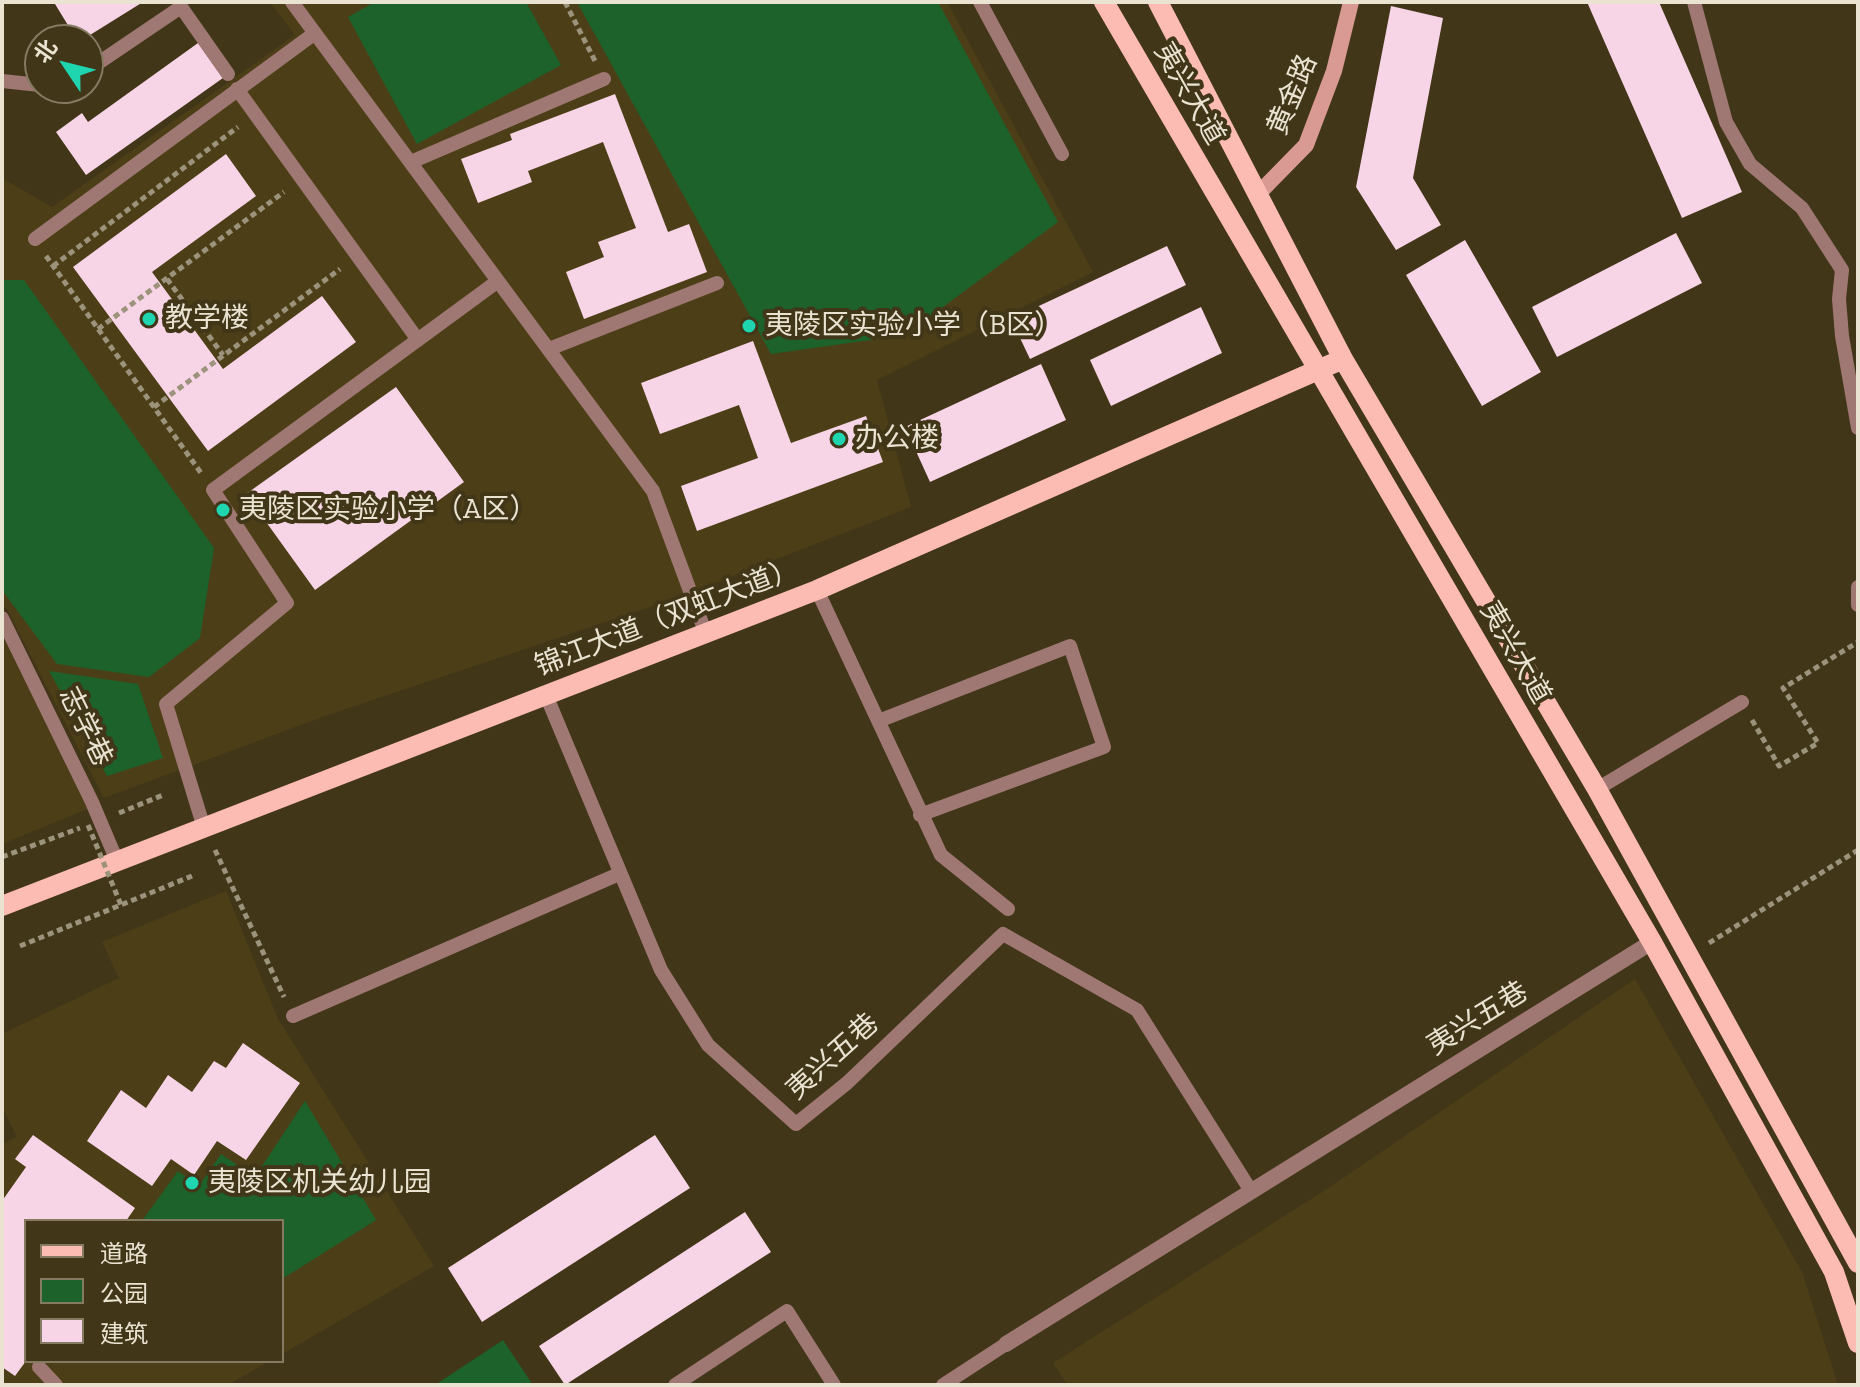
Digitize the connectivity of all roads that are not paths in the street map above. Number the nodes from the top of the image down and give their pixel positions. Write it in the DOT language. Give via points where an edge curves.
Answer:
graph roads {
  1 [pos="292,2"];
  2 [pos="980,2"];
  3 [pos="1104,2"];
  4 [pos="1158,2"];
  5 [pos="1351,2"];
  6 [pos="1694,2"];
  7 [pos="315,33"];
  8 [pos="104,59"];
  9 [pos="228,74"];
  10 [pos="604,79"];
  11 [pos="2,81"];
  12 [pos="24,83"];
  13 [pos="237,89"];
  14 [pos="1062,154"];
  15 [pos="411,162"];
  16 [pos="1258,194"];
  17 [pos="35,239"];
  18 [pos="498,281"];
  19 [pos="717,283"];
  20 [pos="418,340"];
  21 [pos="549,349"];
  22 [pos="1343,359"];
  23 [pos="1318,371"];
  24 [pos="1858,428"];
  25 [pos="1858,587"];
  26 [pos="817,590"];
  27 [pos="1858,605"];
  28 [pos="2,618"];
  29 [pos="706,634"];
  30 [pos="546,695"];
  31 [pos="1742,702"];
  32 [pos="881,720"];
  33 [pos="1597,789"];
  34 [pos="920,815"];
  35 [pos="204,828"];
  36 [pos="117,861"];
  37 [pos="619,874"];
  38 [pos="2,906"];
  39 [pos="1008,909"];
  40 [pos="1652,942"];
  41 [pos="293,1016"];
  42 [pos="1251,1191"];
  43 [pos="1858,1263"];
  44 [pos="1858,1343"];
  45 [pos="1006,1344"];
  46 [pos="39,1367"];
  47 [pos="56,1385"];
  48 [pos="675,1385"];
  49 [pos="834,1385"];
  50 [pos="943,1385"];
  1 -- 7 [label="lane"];
  2 -- 14 [label="lane"];
  3 -- 23 [label="main road, 夷兴大道"];
  4 -- 16 [label="main road, 夷兴大道"];
  5 -- 16 [label="main road, 黄金路" via="1334,71 1306,145"];
  6 -- 24 [label="lane" via="1726,122 1750,164 1802,208 1842,270 1842,336"];
  7 -- 13 [label="lane"];
  7 -- 15 [label="lane"];
  8 -- 9 [label="lane" via="181,7"];
  10 -- 15 [label="lane"];
  11 -- 12 [label="lane"];
  13 -- 17 [label="lane"];
  13 -- 20 [label="lane"];
  15 -- 18 [label="lane"];
  16 -- 22 [label="main road, 夷兴大道"];
  18 -- 20 [label="lane"];
  18 -- 21 [label="lane"];
  19 -- 21 [label="lane"];
  20 -- 35 [label="lane" via="213,490 287,603 166,704"];
  21 -- 29 [label="lane" via="653,491"];
  22 -- 23 [label="main road, 锦江大道（双虹大道）"];
  22 -- 33 [label="main road, 夷兴大道"];
  23 -- 26 [label="main road, 锦江大道（双虹大道）"];
  23 -- 40 [label="main road, 夷兴大道"];
  25 -- 27 [label="lane"];
  26 -- 29 [label="main road, 锦江大道（双虹大道）"];
  26 -- 32 [label="lane"];
  28 -- 36 [label="lane, 志学巷"];
  29 -- 30 [label="main road, 锦江大道（双虹大道）"];
  30 -- 35 [label="main road, 锦江大道（双虹大道）"];
  30 -- 37 [label="lane, 夷兴五巷"];
  31 -- 33 [label="lane"];
  32 -- 34 [label="lane"];
  32 -- 34 [label="lane" via="1070,646 1104,747"];
  33 -- 43 [label="main road, 夷兴大道"];
  34 -- 39 [label="lane" via="941,855"];
  35 -- 36 [label="main road, 锦江大道（双虹大道）"];
  36 -- 38 [label="main road, 锦江大道（双虹大道）"];
  37 -- 41 [label="lane"];
  37 -- 42 [label="lane, 夷兴五巷" via="661,970 708,1045 796,1124 847,1083 1003,934 1137,1010"];
  40 -- 42 [label="street, 夷兴五巷"];
  40 -- 44 [label="main road, 夷兴大道" via="1834,1272"];
  42 -- 45 [label="street, 夷兴五巷"];
  45 -- 50 [label="lane"];
  46 -- 47 [label="lane"];
  48 -- 49 [label="lane" via="787,1311"];
}
